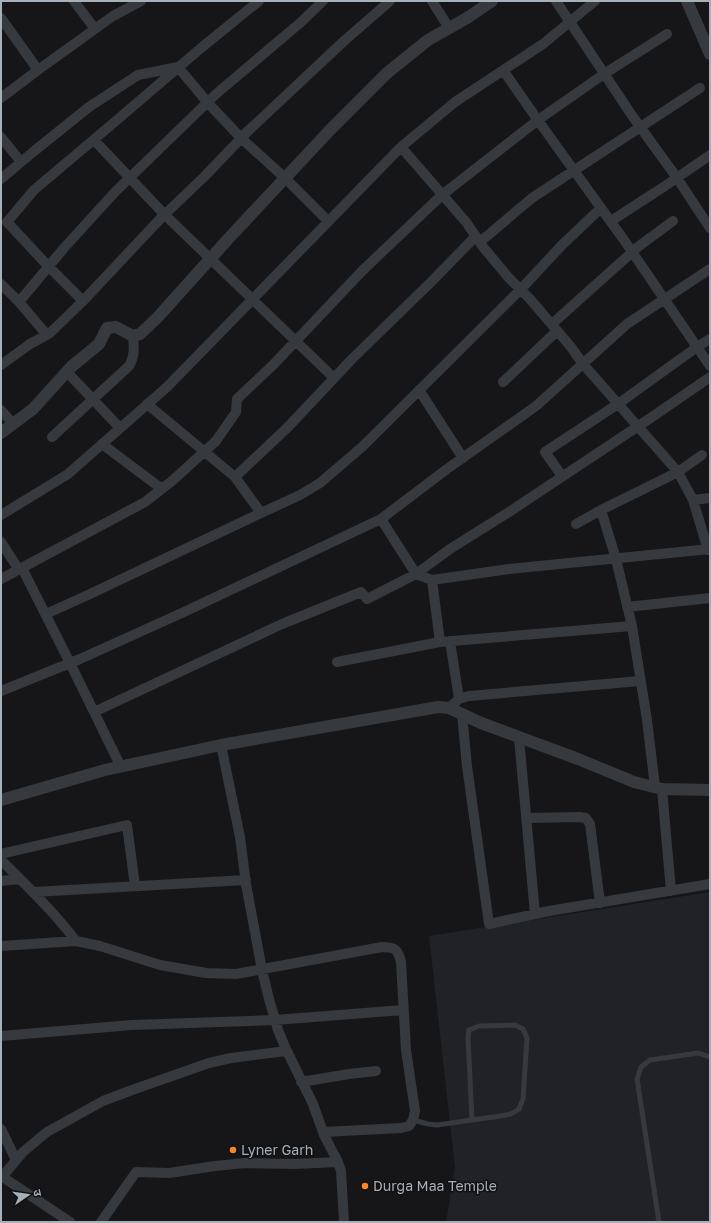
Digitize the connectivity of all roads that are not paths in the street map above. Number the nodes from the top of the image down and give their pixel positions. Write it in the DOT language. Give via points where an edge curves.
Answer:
graph roads {
  1 [pos="74,1"];
  2 [pos="141,1"];
  3 [pos="259,1"];
  4 [pos="323,1"];
  5 [pos="390,1"];
  6 [pos="432,1"];
  7 [pos="492,1"];
  8 [pos="556,1"];
  9 [pos="595,1"];
  10 [pos="687,1"];
  11 [pos="1,18"];
  12 [pos="569,22"];
  13 [pos="449,28"];
  14 [pos="95,29"];
  15 [pos="667,34"];
  16 [pos="710,54"];
  17 [pos="178,67"];
  18 [pos="38,70"];
  19 [pos="504,70"];
  20 [pos="604,74"];
  21 [pos="700,88"];
  22 [pos="1,98"];
  23 [pos="208,103"];
  24 [pos="538,120"];
  25 [pos="640,127"];
  26 [pos="1,137"];
  27 [pos="241,138"];
  28 [pos="94,140"];
  29 [pos="401,147"];
  30 [pos="710,155"];
  31 [pos="21,162"];
  32 [pos="574,170"];
  33 [pos="129,178"];
  34 [pos="285,178"];
  35 [pos="677,178"];
  36 [pos="1,179"];
  37 [pos="442,195"];
  38 [pos="601,208"];
  39 [pos="164,214"];
  40 [pos="4,219"];
  41 [pos="328,221"];
  42 [pos="611,221"];
  43 [pos="673,221"];
  44 [pos="710,228"];
  45 [pos="478,239"];
  46 [pos="632,252"];
  47 [pos="210,258"];
  48 [pos="49,267"];
  49 [pos="710,269"];
  50 [pos="1,284"];
  51 [pos="520,289"];
  52 [pos="253,299"];
  53 [pos="664,299"];
  54 [pos="83,301"];
  55 [pos="19,302"];
  56 [pos="554,327"];
  57 [pos="47,335"];
  58 [pos="133,336"];
  59 [pos="710,338"];
  60 [pos="295,342"];
  61 [pos="697,347"];
  62 [pos="583,364"];
  63 [pos="1,365"];
  64 [pos="710,366"];
  65 [pos="67,372"];
  66 [pos="710,377"];
  67 [pos="334,378"];
  68 [pos="503,382"];
  69 [pos="419,390"];
  70 [pos="92,399"];
  71 [pos="147,404"];
  72 [pos="618,404"];
  73 [pos="1,410"];
  74 [pos="13,424"];
  75 [pos="638,426"];
  76 [pos="120,428"];
  77 [pos="1,433"];
  78 [pos="52,438"];
  79 [pos="102,444"];
  80 [pos="204,452"];
  81 [pos="702,455"];
  82 [pos="463,458"];
  83 [pos="678,472"];
  84 [pos="562,476"];
  85 [pos="235,477"];
  86 [pos="162,489"];
  87 [pos="710,498"];
  88 [pos="693,500"];
  89 [pos="601,510"];
  90 [pos="261,513"];
  91 [pos="1,515"];
  92 [pos="381,519"];
  93 [pos="576,524"];
  94 [pos="1,542"];
  95 [pos="709,549"];
  96 [pos="616,559"];
  97 [pos="20,569"];
  98 [pos="416,574"];
  99 [pos="1,579"];
  100 [pos="432,580"];
  101 [pos="710,598"];
  102 [pos="627,607"];
  103 [pos="46,614"];
  104 [pos="632,626"];
  105 [pos="450,641"];
  106 [pos="440,642"];
  107 [pos="338,662"];
  108 [pos="70,663"];
  109 [pos="640,681"];
  110 [pos="1,691"];
  111 [pos="459,699"];
  112 [pos="449,708"];
  113 [pos="94,712"];
  114 [pos="462,714"];
  115 [pos="520,738"];
  116 [pos="221,745"];
  117 [pos="121,767"];
  118 [pos="658,788"];
  119 [pos="710,790"];
  120 [pos="1,800"];
  121 [pos="526,818"];
  122 [pos="1,854"];
  123 [pos="1,860"];
  124 [pos="20,879"];
  125 [pos="246,880"];
  126 [pos="1,881"];
  127 [pos="710,884"];
  128 [pos="135,886"];
  129 [pos="671,891"];
  130 [pos="33,892"];
  131 [pos="600,903"];
  132 [pos="534,914"];
  133 [pos="76,941"];
  134 [pos="1,946"];
  135 [pos="262,970"];
  136 [pos="403,1010"];
  137 [pos="275,1020"];
  138 [pos="1,1036"];
  139 [pos="286,1051"];
  140 [pos="710,1057"];
  141 [pos="376,1071"];
  142 [pos="301,1082"];
  143 [pos="472,1119"];
  144 [pos="413,1120"];
  145 [pos="1,1130"];
  146 [pos="323,1132"];
  147 [pos="16,1160"];
  148 [pos="338,1162"];
  149 [pos="2,1176"];
  150 [pos="70,1222"];
  151 [pos="101,1222"];
  152 [pos="344,1222"];
  153 [pos="659,1222"];
  1 -- 14 [label="street"];
  2 -- 14 [label="street"];
  3 -- 17 [label="street"];
  4 -- 23 [label="street"];
  5 -- 27 [label="street" via="338,46"];
  6 -- 13 [label="street"];
  7 -- 13 [label="street"];
  8 -- 12 [label="street"];
  9 -- 12 [label="street"];
  10 -- 16 [label="street"];
  11 -- 18 [label="street"];
  12 -- 19 [label="street" via="543,44"];
  12 -- 20 [label="street"];
  13 -- 34 [label="street" via="428,40 387,73"];
  14 -- 18 [label="street"];
  15 -- 20 [label="street"];
  17 -- 23 [label="street"];
  17 -- 28 [label="street"];
  17 -- 31 [label="street" via="138,75 89,107"];
  18 -- 22 [label="street"];
  19 -- 24 [label="street"];
  19 -- 29 [label="street" via="455,102"];
  20 -- 24 [label="street"];
  20 -- 25 [label="street"];
  21 -- 25 [label="street"];
  23 -- 27 [label="street"];
  23 -- 33 [label="street"];
  24 -- 32 [label="street"];
  24 -- 37 [label="street"];
  25 -- 32 [label="street"];
  25 -- 35 [label="street"];
  26 -- 31 [label="street"];
  27 -- 34 [label="street"];
  27 -- 39 [label="street"];
  28 -- 33 [label="street"];
  28 -- 40 [label="street" via="34,190"];
  29 -- 37 [label="street"];
  29 -- 41 [label="street"];
  30 -- 35 [label="street"];
  31 -- 36 [label="street"];
  32 -- 38 [label="street"];
  32 -- 45 [label="street"];
  33 -- 39 [label="street"];
  33 -- 48 [label="street"];
  34 -- 41 [label="street"];
  34 -- 47 [label="street"];
  35 -- 42 [label="street"];
  35 -- 44 [label="street"];
  37 -- 45 [label="street"];
  37 -- 60 [label="street" via="363,270"];
  38 -- 42 [label="street"];
  38 -- 51 [label="street" via="562,244"];
  39 -- 47 [label="street"];
  39 -- 54 [label="street"];
  40 -- 48 [label="street"];
  41 -- 52 [label="street"];
  42 -- 46 [label="street"];
  43 -- 46 [label="street"];
  45 -- 51 [label="street"];
  45 -- 67 [label="street"];
  46 -- 53 [label="street"];
  46 -- 56 [label="street"];
  47 -- 52 [label="street"];
  47 -- 58 [label="street" via="157,318 140,334"];
  48 -- 54 [label="street"];
  48 -- 55 [label="street"];
  49 -- 53 [label="street"];
  50 -- 55 [label="street"];
  51 -- 56 [label="street"];
  51 -- 69 [label="street"];
  52 -- 60 [label="street"];
  52 -- 71 [label="street"];
  53 -- 61 [label="street"];
  53 -- 62 [label="street" via="627,324"];
  54 -- 57 [label="street"];
  55 -- 57 [label="street"];
  56 -- 62 [label="street"];
  56 -- 68 [label="street"];
  57 -- 63 [label="street"];
  58 -- 65 [label="street" via="116,327 107,328 99,344"];
  58 -- 70 [label="street" via="133,360"];
  59 -- 61 [label="street"];
  60 -- 67 [label="street"];
  60 -- 80 [label="street" via="237,399 236,412 216,441"];
  61 -- 64 [label="street"];
  61 -- 72 [label="street"];
  62 -- 72 [label="street"];
  62 -- 82 [label="street" via="536,406"];
  65 -- 70 [label="street"];
  65 -- 74 [label="street" via="33,409"];
  66 -- 75 [label="street"];
  67 -- 85 [label="street" via="288,427"];
  69 -- 82 [label="street"];
  69 -- 90 [label="street" via="362,447 320,483"];
  70 -- 76 [label="street"];
  70 -- 78 [label="street"];
  71 -- 76 [label="street"];
  71 -- 80 [label="street"];
  72 -- 75 [label="street"];
  72 -- 84 [label="street" via="545,452"];
  73 -- 74 [label="street"];
  74 -- 77 [label="street"];
  75 -- 83 [label="street"];
  75 -- 84 [label="street"];
  76 -- 79 [label="street"];
  79 -- 86 [label="street"];
  79 -- 91 [label="street" via="68,474"];
  80 -- 85 [label="street"];
  80 -- 86 [label="street"];
  81 -- 83 [label="street"];
  82 -- 92 [label="street"];
  83 -- 88 [label="street"];
  83 -- 89 [label="street"];
  84 -- 98 [label="street"];
  85 -- 90 [label="street"];
  86 -- 97 [label="street" via="145,502"];
  87 -- 88 [label="street"];
  88 -- 95 [label="street"];
  89 -- 93 [label="street"];
  89 -- 96 [label="street"];
  90 -- 103 [label="street"];
  92 -- 98 [label="street"];
  92 -- 108 [label="street"];
  94 -- 97 [label="street"];
  95 -- 96 [label="street"];
  96 -- 100 [label="street" via="508,569"];
  96 -- 102 [label="street"];
  97 -- 99 [label="street"];
  97 -- 103 [label="street"];
  98 -- 100 [label="street"];
  98 -- 113 [label="street" via="367,599 362,592 282,624"];
  100 -- 106 [label="street"];
  101 -- 102 [label="street"];
  102 -- 104 [label="street"];
  103 -- 108 [label="street"];
  104 -- 105 [label="street"];
  104 -- 109 [label="street"];
  105 -- 106 [label="street"];
  105 -- 111 [label="street"];
  106 -- 107 [label="street"];
  108 -- 110 [label="street"];
  108 -- 113 [label="street"];
  109 -- 111 [label="street"];
  109 -- 118 [label="street"];
  111 -- 112 [label="street"];
  112 -- 114 [label="street"];
  112 -- 116 [label="street" via="438,707"];
  113 -- 117 [label="street"];
  114 -- 115 [label="street"];
  114 -- 132 [label="street" via="489,924"];
  115 -- 118 [label="street" via="634,782"];
  115 -- 121 [label="street"];
  116 -- 117 [label="street"];
  116 -- 125 [label="street"];
  117 -- 120 [label="street"];
  118 -- 119 [label="street"];
  118 -- 129 [label="street"];
  121 -- 131 [label="street" via="586,818 590,824"];
  121 -- 132 [label="street"];
  122 -- 128 [label="street" via="127,825"];
  123 -- 124 [label="street"];
  124 -- 126 [label="street"];
  124 -- 130 [label="street"];
  125 -- 128 [label="street"];
  125 -- 135 [label="street"];
  127 -- 129 [label="street"];
  128 -- 130 [label="street"];
  129 -- 131 [label="street"];
  130 -- 133 [label="street"];
  131 -- 132 [label="street"];
  133 -- 134 [label="street"];
  133 -- 135 [label="street" via="160,965 206,973 236,974"];
  135 -- 136 [label="street" via="391,947 398,952 402,962"];
  135 -- 137 [label="street"];
  136 -- 137 [label="street"];
  136 -- 144 [label="street" via="415,1111"];
  137 -- 138 [label="street" via="132,1025"];
  137 -- 139 [label="street"];
  139 -- 142 [label="street"];
  139 -- 147 [label="street" via="209,1063 110,1098 47,1132"];
  140 -- 153 [label="lane" via="698,1053 650,1060 641,1067 637,1080"];
  141 -- 142 [label="street"];
  142 -- 146 [label="street" via="313,1104"];
  143 -- 143 [label="lane" via="468,1038 470,1030 479,1026 515,1025 523,1030 527,1038 523,1099 519,1109 511,1114"];
  143 -- 144 [label="lane" via="437,1125"];
  144 -- 146 [label="street" via="409,1126 401,1128"];
  145 -- 147 [label="street"];
  146 -- 148 [label="street"];
  147 -- 149 [label="street"];
  148 -- 151 [label="street" via="245,1163 169,1173 136,1172"];
  148 -- 152 [label="street" via="341,1171"];
  149 -- 150 [label="street"];
}
